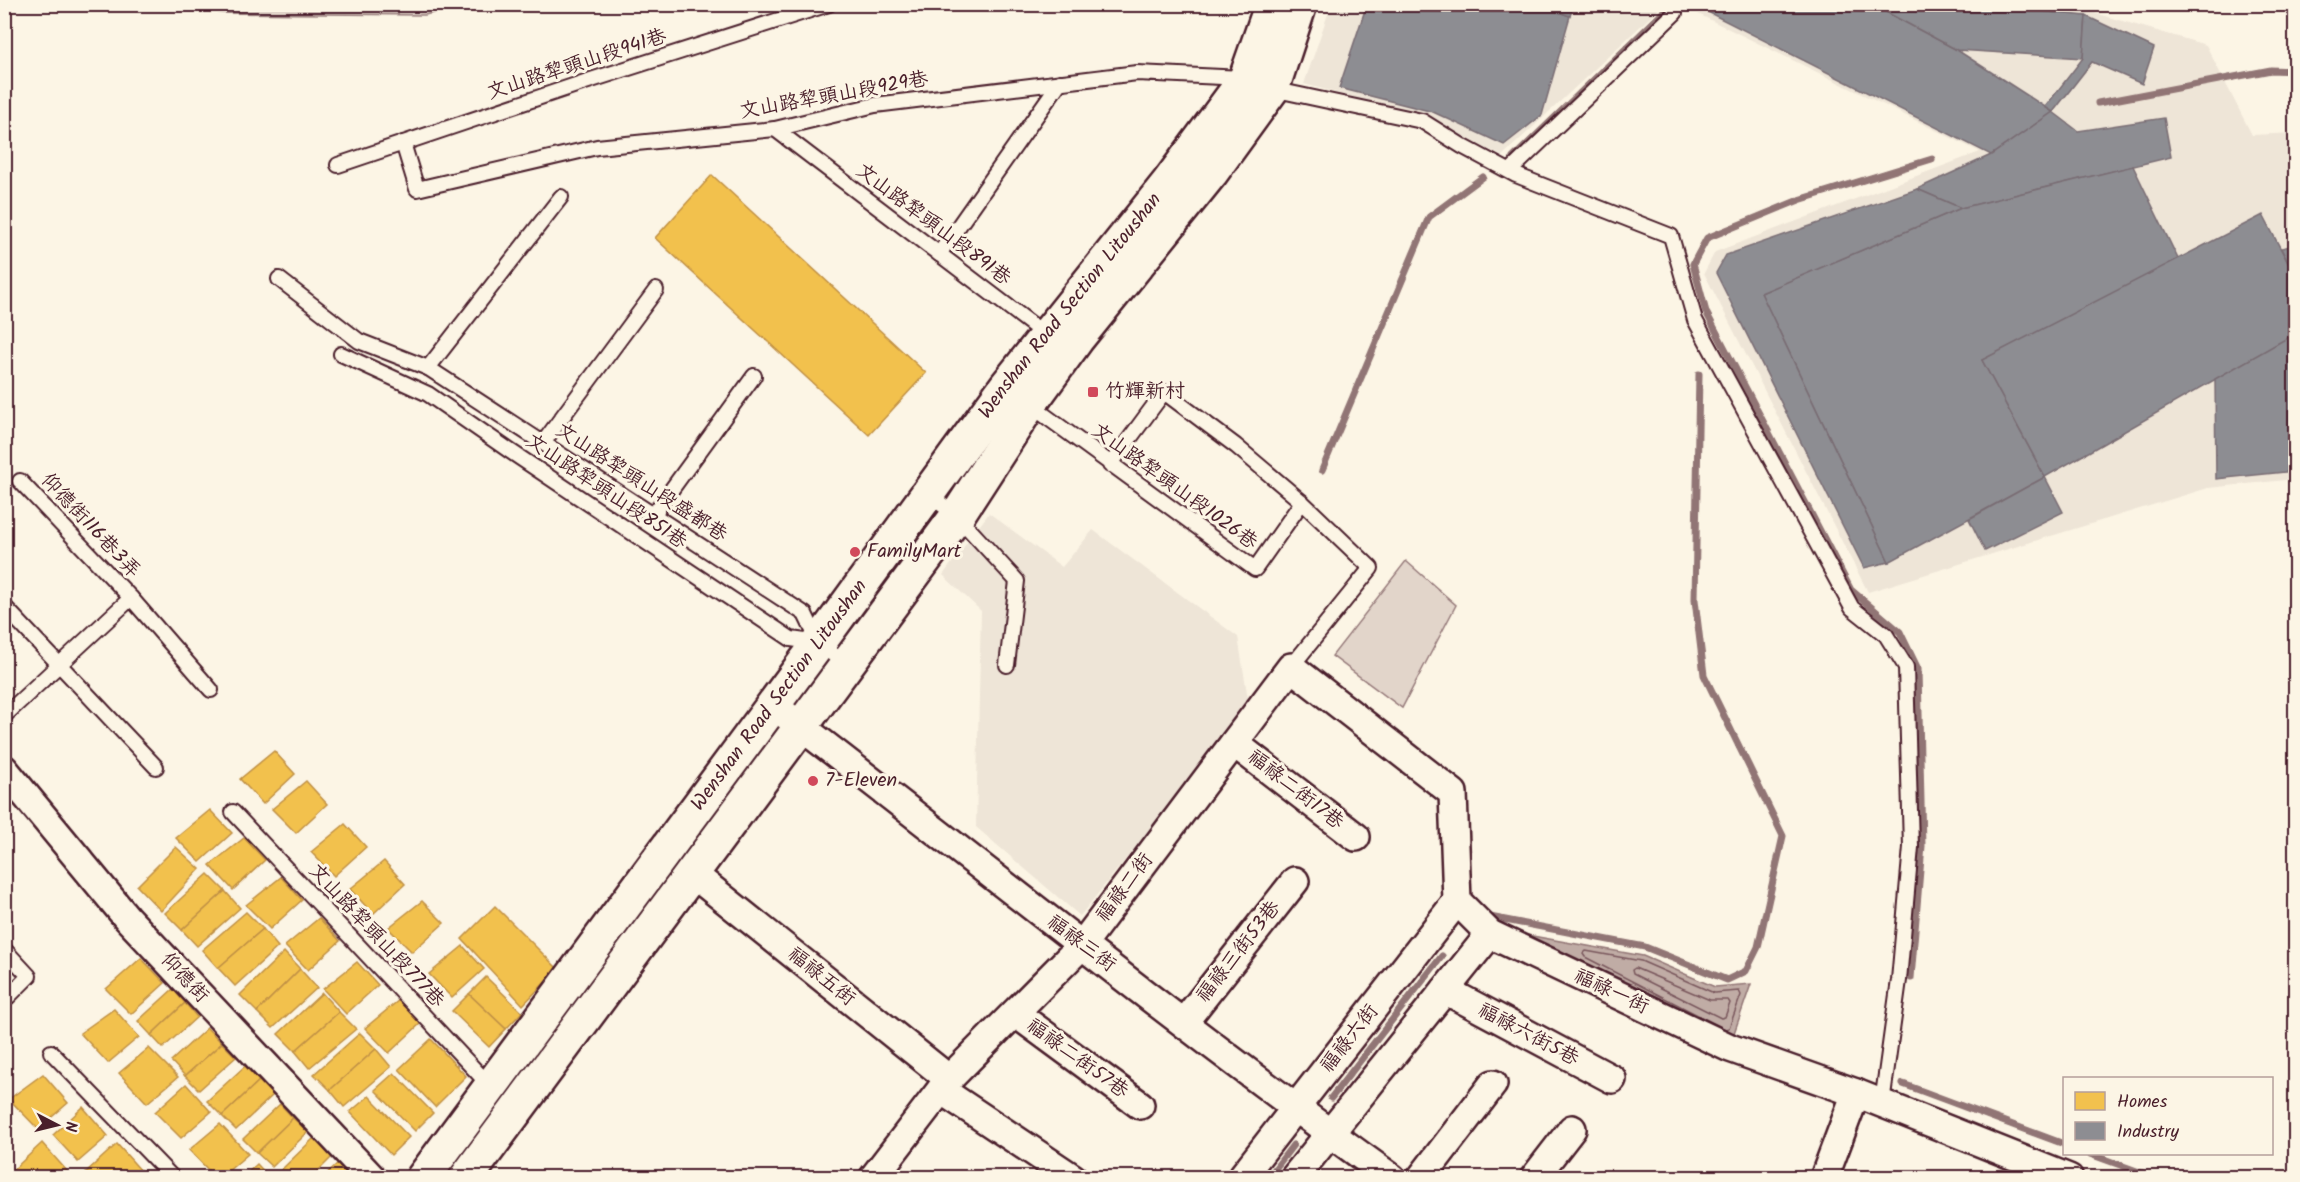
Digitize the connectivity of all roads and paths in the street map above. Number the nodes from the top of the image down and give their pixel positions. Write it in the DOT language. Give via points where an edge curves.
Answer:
graph roads {
  1 [pos="829,4"];
  2 [pos="1272,4"];
  3 [pos="1300,4"];
  4 [pos="1675,13"];
  5 [pos="1060,82"];
  6 [pos="1259,84"];
  7 [pos="776,129"];
  8 [pos="403,143"];
  9 [pos="338,165"];
  10 [pos="1510,171"];
  11 [pos="561,197"];
  12 [pos="939,254"];
  13 [pos="279,279"];
  14 [pos="656,290"];
  15 [pos="1057,343"];
  16 [pos="341,354"];
  17 [pos="428,368"];
  18 [pos="754,376"];
  19 [pos="1018,395"];
  20 [pos="543,444"];
  21 [pos="1110,465"];
  22 [pos="20,481"];
  23 [pos="928,494"];
  24 [pos="1302,502"];
  25 [pos="653,515"];
  26 [pos="957,516"];
  27 [pos="131,598"];
  28 [pos="4,606"];
  29 [pos="819,643"];
  30 [pos="60,664"];
  31 [pos="846,665"];
  32 [pos="1007,665"];
  33 [pos="1290,667"];
  34 [pos="211,690"];
  35 [pos="773,705"];
  36 [pos="4,716"];
  37 [pos="802,727"];
  38 [pos="1234,743"];
  39 [pos="156,767"];
  40 [pos="4,769"];
  41 [pos="232,812"];
  42 [pos="1356,837"];
  43 [pos="693,874"];
  44 [pos="1294,881"];
  45 [pos="1457,901"];
  46 [pos="1490,934"];
  47 [pos="1082,945"];
  48 [pos="4,949"];
  49 [pos="1445,990"];
  50 [pos="4,1001"];
  51 [pos="1015,1013"];
  52 [pos="1184,1022"];
  53 [pos="51,1052"];
  54 [pos="1612,1079"];
  55 [pos="1493,1084"];
  56 [pos="945,1085"];
  57 [pos="491,1087"];
  58 [pos="1856,1093"];
  59 [pos="1882,1103"];
  60 [pos="1140,1105"];
  61 [pos="1297,1107"];
  62 [pos="1572,1129"];
  63 [pos="1329,1133"];
  64 [pos="173,1178"];
  65 [pos="372,1178"];
  66 [pos="423,1178"];
  67 [pos="466,1178"];
  68 [pos="873,1178"];
  69 [pos="1073,1178"];
  70 [pos="1241,1178"];
  71 [pos="1294,1178"];
  72 [pos="1392,1178"];
  73 [pos="1421,1178"];
  74 [pos="1534,1178"];
  75 [pos="1824,1178"];
  76 [pos="2069,1178"];
  1 -- 8 [label="lane, 文山路犂頭山段941巷"];
  2 -- 6 [label="main road, Wenshan Road Section Litoushan"];
  3 -- 6 [label="main road, Wenshan Road Section Litoushan"];
  4 -- 10 [label="lane"];
  5 -- 6 [label="lane, 文山路犂頭山段929巷" via="1137,73"];
  5 -- 7 [label="lane, 文山路犂頭山段929巷" via="875,105"];
  5 -- 12 [label="lane"];
  6 -- 10 [label="lane, 文山路犂頭山段929巷" via="1422,121"];
  6 -- 15 [label="main road, Wenshan Road Section Litoushan" via="1211,172"];
  7 -- 8 [label="lane, 文山路犂頭山段929巷" via="597,147 417,189"];
  7 -- 12 [label="lane, 文山路犂頭山段891巷"];
  8 -- 9 [label="lane, 文山路犂頭山段941巷"];
  10 -- 59 [label="lane, 文山路犂頭山段929巷" via="1671,236 1695,320 1852,608 1886,635 1906,667 1911,848"];
  11 -- 17 [label="lane"];
  12 -- 15 [label="lane, 文山路犂頭山段891巷"];
  13 -- 17 [label="lane, 文山路犂頭山段盛都巷" via="359,341"];
  14 -- 20 [label="lane"];
  15 -- 19 [label="main road, Wenshan Road Section Litoushan"];
  16 -- 29 [label="lane, 文山路犂頭山段851巷" via="428,394 791,639"];
  17 -- 20 [label="lane, 文山路犂頭山段盛都巷"];
  18 -- 25 [label="lane"];
  19 -- 21 [label="lane, 文山路犂頭山段1026巷"];
  19 -- 23 [label="main road, Wenshan Road Section Litoushan"];
  19 -- 26 [label="main road, Wenshan Road Section Litoushan"];
  20 -- 25 [label="lane, 文山路犂頭山段盛都巷"];
  21 -- 24 [label="lane, 文山路犂頭山段1026巷" via="1255,569"];
  21 -- 24 [label="lane" via="1164,392"];
  22 -- 27 [label="lane, 仰德街116巷3弄"];
  23 -- 26 [label="lane"];
  23 -- 29 [label="main road, Wenshan Road Section Litoushan"];
  24 -- 33 [label="lane" via="1371,568"];
  25 -- 29 [label="lane, 文山路犂頭山段盛都巷" via="805,614"];
  26 -- 31 [label="main road, Wenshan Road Section Litoushan"];
  26 -- 32 [label="lane" via="1017,582"];
  27 -- 30 [label="lane"];
  27 -- 34 [label="lane, 仰德街116巷3弄"];
  28 -- 30 [label="lane"];
  29 -- 31 [label="lane, 文山路犂頭山段851巷"];
  29 -- 35 [label="main road, Wenshan Road Section Litoushan"];
  30 -- 36 [label="lane"];
  30 -- 39 [label="lane"];
  31 -- 37 [label="main road, Wenshan Road Section Litoushan"];
  33 -- 38 [label="street, 福祿二街"];
  33 -- 45 [label="street" via="1453,793"];
  35 -- 37 [label="street, 福祿三街"];
  35 -- 57 [label="main road, Wenshan Road Section Litoushan"];
  37 -- 43 [label="main road, Wenshan Road Section Litoushan"];
  37 -- 47 [label="street, 福祿三街"];
  38 -- 42 [label="street, 福祿二街17巷"];
  38 -- 47 [label="street, 福祿二街"];
  40 -- 65 [label="street, 仰德街" via="128,918"];
  41 -- 57 [label="lane, 文山路犂頭山段777巷"];
  43 -- 56 [label="street, 福祿五街"];
  43 -- 67 [label="main road, Wenshan Road Section Litoushan"];
  44 -- 52 [label="street, 福祿三街53巷"];
  45 -- 46 [label="street, 福祿一街"];
  45 -- 61 [label="street, 福祿六街"];
  46 -- 49 [label="street"];
  46 -- 58 [label="street, 福祿一街" via="1730,1048"];
  47 -- 51 [label="street, 福祿二街"];
  47 -- 52 [label="street, 福祿三街"];
  48 -- 50 [label="lane" via="29,976"];
  49 -- 54 [label="street, 福祿六街5巷"];
  49 -- 63 [label="street"];
  51 -- 56 [label="street, 福祿二街"];
  51 -- 60 [label="street, 福祿二街57巷"];
  52 -- 61 [label="street, 福祿三街"];
  53 -- 64 [label="lane"];
  55 -- 73 [label="street"];
  56 -- 68 [label="street, 福祿二街"];
  56 -- 69 [label="street, 福祿五街"];
  57 -- 66 [label="main road, Wenshan Road Section Litoushan"];
  58 -- 59 [label="street, 福祿一街"];
  58 -- 75 [label="street"];
  59 -- 76 [label="street, 福祿一街"];
  61 -- 63 [label="street, 福祿三街"];
  61 -- 70 [label="street, 福祿六街"];
  62 -- 74 [label="street"];
  63 -- 71 [label="street"];
  63 -- 72 [label="street, 福祿三街"];
}
